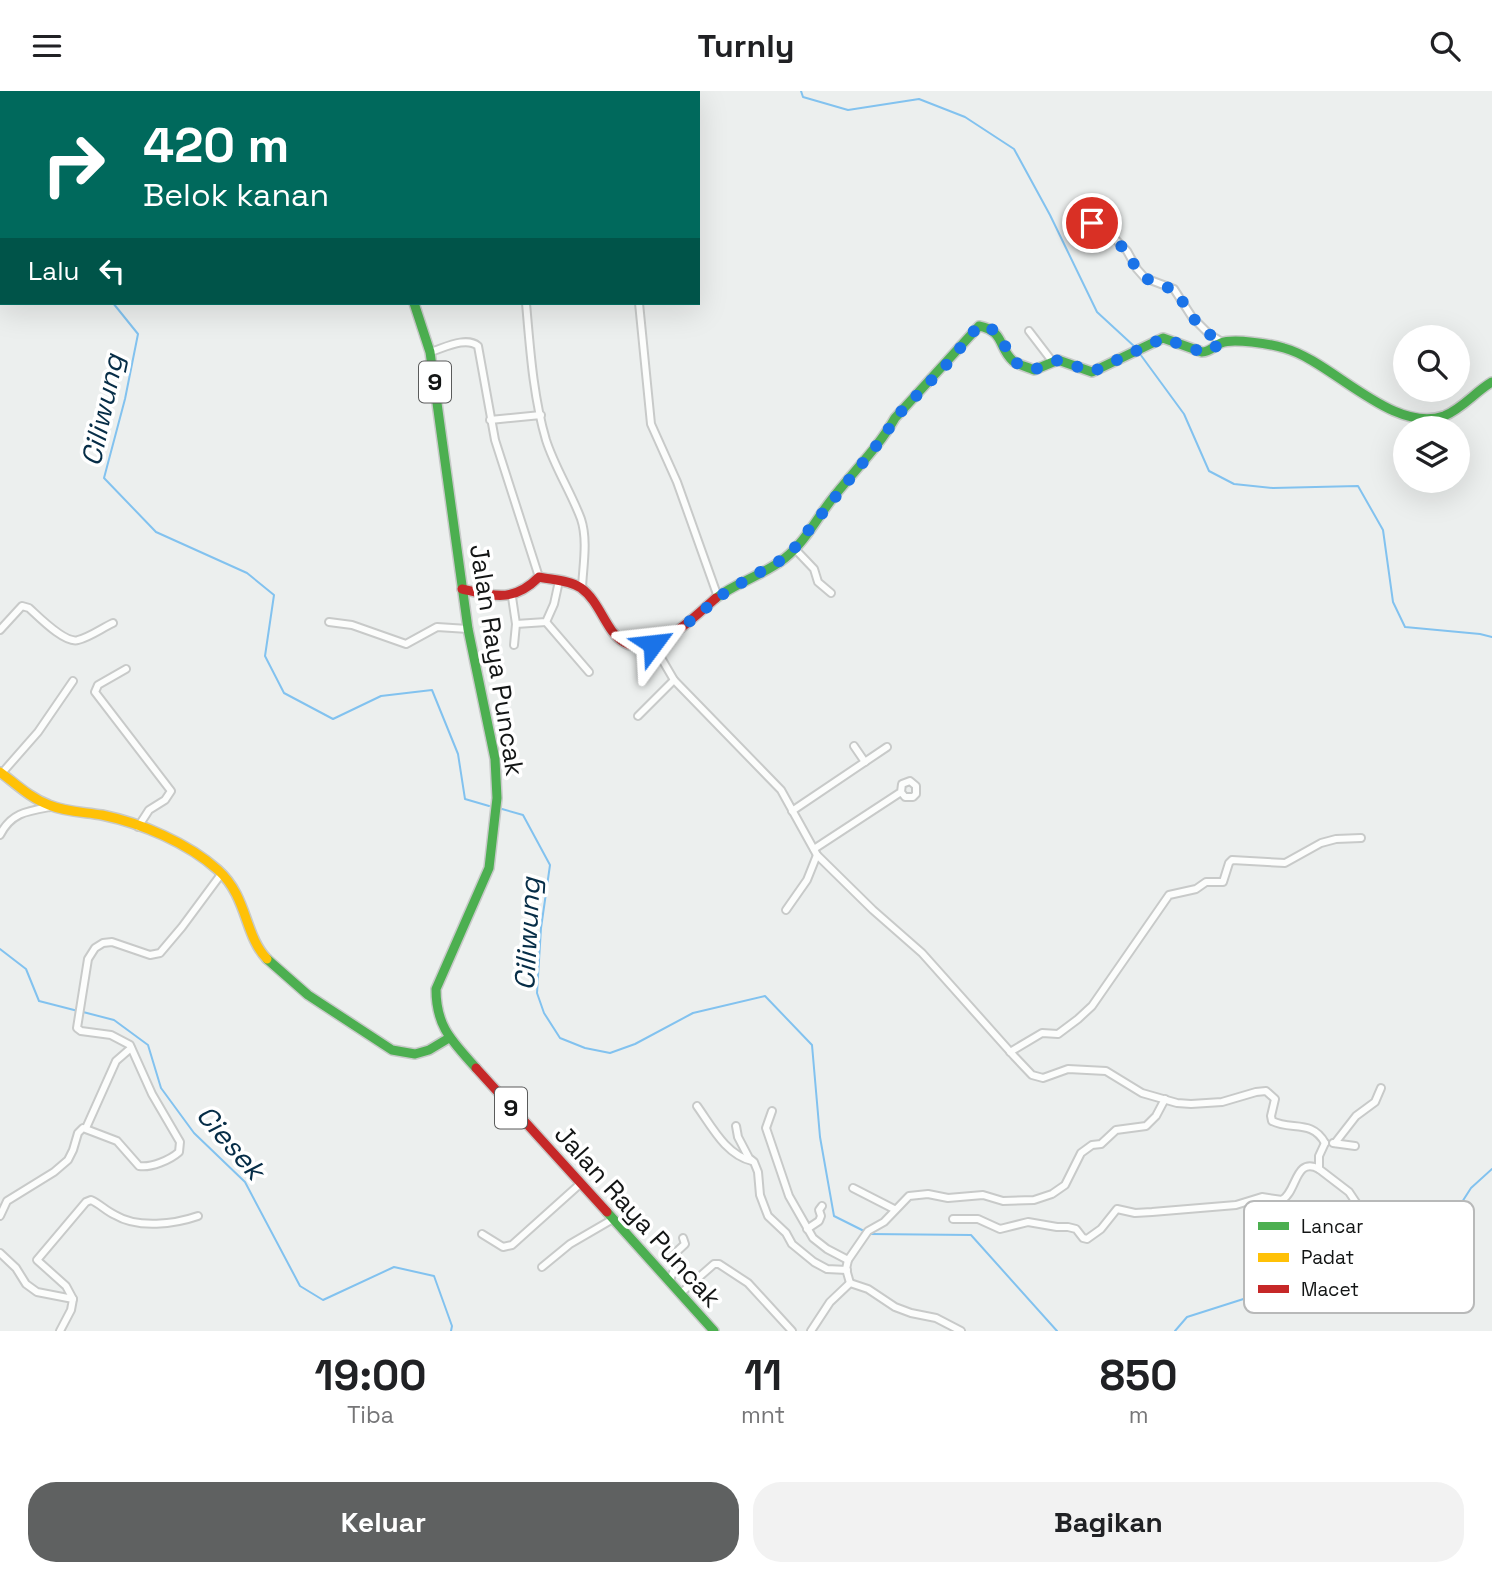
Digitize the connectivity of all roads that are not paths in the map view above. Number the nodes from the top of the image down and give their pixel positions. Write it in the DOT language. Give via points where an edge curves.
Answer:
graph roads {
  1 [pos="1080,220"];
  2 [pos="415,305"];
  3 [pos="526,305"];
  4 [pos="639,305"];
  5 [pos="1029,331"];
  6 [pos="1222,342"];
  7 [pos="430,352"];
  8 [pos="1052,361"];
  9 [pos="1492,381"];
  10 [pos="541,415"];
  11 [pos="490,420"];
  12 [pos="794,549"];
  13 [pos="539,577"];
  14 [pos="559,581"];
  15 [pos="582,588"];
  16 [pos="462,589"];
  17 [pos="831,593"];
  18 [pos="512,597"];
  19 [pos="718,597"];
  20 [pos="329,622"];
  21 [pos="546,622"];
  22 [pos="113,623"];
  23 [pos="516,625"];
  24 [pos="468,629"];
  25 [pos="0,630"];
  26 [pos="653,644"];
  27 [pos="514,645"];
  28 [pos="126,669"];
  29 [pos="589,672"];
  30 [pos="674,680"];
  31 [pos="73,681"];
  32 [pos="638,716"];
  33 [pos="854,746"];
  34 [pos="887,747"];
  35 [pos="865,762"];
  36 [pos="1,773"];
  37 [pos="901,793"];
  38 [pos="52,807"];
  39 [pos="792,811"];
  40 [pos="138,827"];
  41 [pos="0,835"];
  42 [pos="1362,838"];
  43 [pos="815,852"];
  44 [pos="222,873"];
  45 [pos="786,910"];
  46 [pos="449,1038"];
  47 [pos="131,1048"];
  48 [pos="1010,1052"];
  49 [pos="1381,1088"];
  50 [pos="1165,1098"];
  51 [pos="697,1106"];
  52 [pos="772,1111"];
  53 [pos="736,1126"];
  54 [pos="86,1128"];
  55 [pos="1325,1143"];
  56 [pos="1335,1143"];
  57 [pos="1355,1146"];
  58 [pos="754,1162"];
  59 [pos="1319,1170"];
  60 [pos="580,1184"];
  61 [pos="853,1188"];
  62 [pos="4,1200"];
  63 [pos="1249,1201"];
  64 [pos="1355,1201"];
  65 [pos="1244,1203"];
  66 [pos="822,1206"];
  67 [pos="894,1209"];
  68 [pos="0,1216"];
  69 [pos="198,1216"];
  70 [pos="612,1219"];
  71 [pos="953,1219"];
  72 [pos="807,1229"];
  73 [pos="482,1234"];
  74 [pos="682,1238"];
  75 [pos="0,1253"];
  76 [pos="849,1260"];
  77 [pos="542,1267"];
  78 [pos="847,1270"];
  79 [pos="669,1281"];
  80 [pos="850,1283"];
  81 [pos="681,1294"];
  82 [pos="73,1299"];
  83 [pos="60,1331"];
  84 [pos="714,1331"];
  85 [pos="792,1331"];
  86 [pos="811,1331"];
  87 [pos="961,1331"];
  1 -- 6 [label="street" via="1115,239 1145,278 1174,289 1192,317"];
  2 -- 7 [label="main road, Jalan Raya Puncak / 9"];
  3 -- 10 [label="street"];
  4 -- 19 [label="street" via="651,424 682,494"];
  5 -- 8 [label="street"];
  6 -- 8 [label="main road" via="1205,352 1158,339 1092,372"];
  6 -- 9 [label="main road" via="1290,350 1416,418 1443,416"];
  7 -- 11 [label="street" via="465,342 477,344"];
  7 -- 16 [label="main road, Jalan Raya Puncak / 9"];
  8 -- 12 [label="main road" via="1036,370 1023,366 1012,361 995,331 976,327 895,418"];
  10 -- 11 [label="street"];
  10 -- 15 [label="street" via="552,456 582,525"];
  11 -- 13 [label="street"];
  12 -- 17 [label="street"];
  12 -- 19 [label="main road"];
  13 -- 14 [label="main road"];
  13 -- 18 [label="main road"];
  14 -- 15 [label="main road"];
  14 -- 21 [label="street"];
  15 -- 26 [label="main road" via="624,644"];
  16 -- 18 [label="main road"];
  16 -- 24 [label="main road, Jalan Raya Puncak / 9"];
  18 -- 23 [label="street"];
  19 -- 26 [label="main road"];
  20 -- 24 [label="street" via="406,644 437,627"];
  21 -- 23 [label="street"];
  21 -- 29 [label="street"];
  22 -- 25 [label="street" via="70,641 22,606"];
  23 -- 27 [label="street"];
  24 -- 46 [label="main road, Jalan Raya Puncak / 9" via="495,759 497,798 486,879 436,989 436,1010"];
  26 -- 30 [label="street"];
  28 -- 40 [label="street" via="98,685 95,692 171,791"];
  30 -- 32 [label="street"];
  30 -- 39 [label="street" via="775,783"];
  31 -- 36 [label="street" via="38,732"];
  33 -- 35 [label="street"];
  34 -- 35 [label="street"];
  35 -- 39 [label="street"];
  36 -- 38 [label="main road"];
  37 -- 43 [label="street"];
  38 -- 40 [label="main road"];
  38 -- 41 [label="street" via="16,816"];
  39 -- 43 [label="street"];
  40 -- 44 [label="main road"];
  42 -- 48 [label="street" via="1321,843 1285,863 1232,860 1223,882 1206,882 1169,895 1086,1013 1058,1034 1042,1033"];
  43 -- 45 [label="street" via="807,880"];
  43 -- 48 [label="street" via="922,953"];
  44 -- 46 [label="main road" via="244,907 261,953 300,991 400,1054 421,1053"];
  44 -- 47 [label="street" via="160,953 150,955 112,942 95,947 88,959 77,1028 111,1035"];
  46 -- 60 [label="main road, Jalan Raya Puncak / 9"];
  47 -- 54 [label="street" via="116,1061"];
  47 -- 54 [label="street" via="180,1142 179,1152 139,1166 117,1142"];
  48 -- 50 [label="street" via="1039,1079 1068,1069 1106,1071 1133,1090"];
  49 -- 56 [label="street" via="1375,1102 1356,1116"];
  50 -- 55 [label="street" via="1207,1104 1266,1091 1275,1099 1272,1121 1307,1127"];
  50 -- 67 [label="street" via="1146,1126 1116,1130 1081,1153 1065,1185 1052,1194 1003,1202 983,1195 917,1195"];
  51 -- 58 [label="street" via="729,1148 741,1159"];
  52 -- 72 [label="street" via="766,1128 789,1196"];
  53 -- 58 [label="street"];
  54 -- 62 [label="street" via="78,1133 61,1167"];
  55 -- 56 [label="street"];
  55 -- 59 [label="street"];
  56 -- 57 [label="street"];
  58 -- 78 [label="street" via="768,1216 792,1244 827,1269"];
  59 -- 63 [label="street" via="1308,1166 1298,1172 1289,1195 1282,1200 1262,1197"];
  59 -- 64 [label="street"];
  60 -- 70 [label="main road, Jalan Raya Puncak / 9"];
  60 -- 73 [label="street" via="512,1245 503,1247"];
  61 -- 67 [label="street"];
  62 -- 68 [label="street"];
  65 -- 71 [label="street" via="1135,1213 1116,1209 1087,1239 1068,1227 1028,1222 1000,1229 978,1219"];
  66 -- 72 [label="street" via="820,1221"];
  67 -- 76 [label="street" via="868,1231"];
  69 -- 82 [label="street" via="176,1223 137,1221 117,1216 91,1200 86,1202 37,1260 66,1286"];
  70 -- 77 [label="street"];
  70 -- 79 [label="main road, Jalan Raya Puncak / 9"];
  72 -- 76 [label="street" via="820,1244"];
  74 -- 79 [label="street" via="685,1244 671,1258 674,1270"];
  75 -- 82 [label="street" via="37,1292"];
  76 -- 78 [label="street"];
  78 -- 80 [label="street"];
  79 -- 81 [label="main road, Jalan Raya Puncak / 9"];
  80 -- 86 [label="street" via="830,1302"];
  80 -- 87 [label="street" via="902,1310 936,1318"];
  81 -- 84 [label="main road, Jalan Raya Puncak / 9"];
  81 -- 85 [label="street" via="714,1263 719,1264 748,1283"];
  82 -- 83 [label="street"];
}
